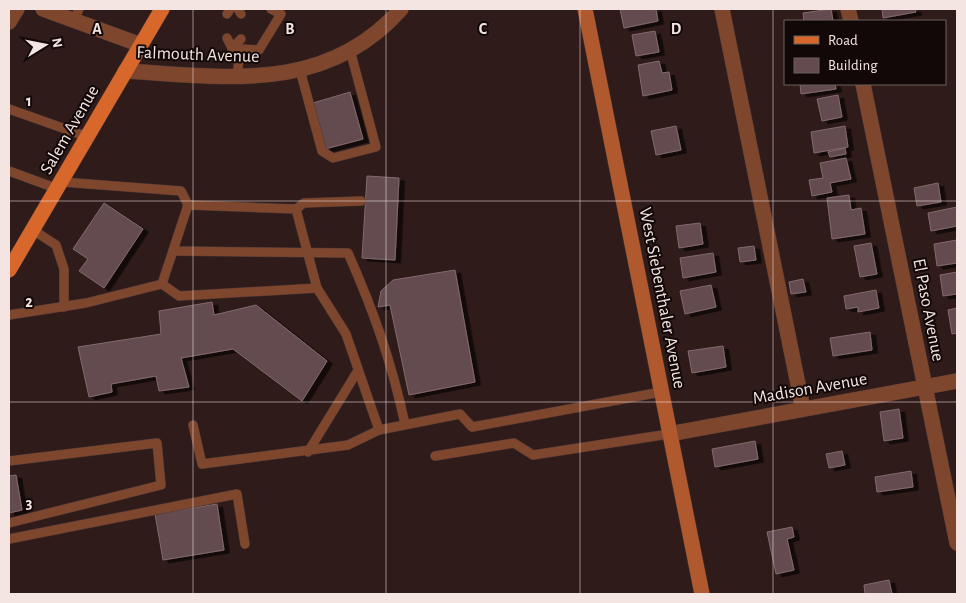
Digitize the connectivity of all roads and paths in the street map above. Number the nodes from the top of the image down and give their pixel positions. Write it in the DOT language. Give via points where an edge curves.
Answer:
graph roads {
  1 [pos="17,9"];
  2 [pos="43,9"];
  3 [pos="162,9"];
  4 [pos="271,9"];
  5 [pos="401,9"];
  6 [pos="585,9"];
  7 [pos="722,9"];
  8 [pos="77,15"];
  9 [pos="9,22"];
  10 [pos="227,38"];
  11 [pos="240,39"];
  12 [pos="141,45"];
  13 [pos="236,49"];
  14 [pos="350,50"];
  15 [pos="300,70"];
  16 [pos="125,71"];
  17 [pos="237,78"];
  18 [pos="863,85"];
  19 [pos="9,109"];
  20 [pos="88,136"];
  21 [pos="9,171"];
  22 [pos="60,185"];
  23 [pos="360,201"];
  24 [pos="188,205"];
  25 [pos="296,209"];
  26 [pos="33,230"];
  27 [pos="173,251"];
  28 [pos="308,252"];
  29 [pos="9,270"];
  30 [pos="162,284"];
  31 [pos="317,288"];
  32 [pos="64,307"];
  33 [pos="9,315"];
  34 [pos="357,372"];
  35 [pos="957,382"];
  36 [pos="924,387"];
  37 [pos="661,392"];
  38 [pos="803,409"];
  39 [pos="406,424"];
  40 [pos="193,425"];
  41 [pos="379,430"];
  42 [pos="670,434"];
  43 [pos="308,452"];
  44 [pos="435,456"];
  45 [pos="9,461"];
  46 [pos="9,523"];
  47 [pos="9,539"];
  48 [pos="957,543"];
  49 [pos="245,544"];
  50 [pos="702,594"];
  1 -- 9 [label="street"];
  2 -- 8 [label="street, Falmouth Avenue"];
  3 -- 12 [label="main road, Salem Avenue"];
  4 -- 13 [label="lane" via="281,14 259,50"];
  5 -- 14 [label="street, Falmouth Avenue" via="378,31"];
  6 -- 37 [label="main road, West Siebenthaler Avenue"];
  7 -- 38 [label="street"];
  8 -- 12 [label="street, Falmouth Avenue"];
  10 -- 13 [label="lane"];
  11 -- 13 [label="lane"];
  12 -- 16 [label="main road, Salem Avenue"];
  13 -- 17 [label="lane"];
  14 -- 15 [label="street, Falmouth Avenue"];
  14 -- 15 [label="lane" via="376,147 333,158 322,151"];
  15 -- 17 [label="street, Falmouth Avenue"];
  16 -- 17 [label="street, Falmouth Avenue"];
  16 -- 20 [label="main road, Salem Avenue"];
  18 -- 36 [label="street, El Paso Avenue"];
  19 -- 20 [label="lane"];
  20 -- 22 [label="main road, Salem Avenue"];
  21 -- 22 [label="lane"];
  22 -- 24 [label="lane" via="181,191"];
  22 -- 26 [label="main road, Salem Avenue"];
  23 -- 25 [label="lane" via="304,203"];
  24 -- 25 [label="lane"];
  24 -- 27 [label="lane"];
  25 -- 28 [label="lane"];
  26 -- 29 [label="main road, Salem Avenue"];
  26 -- 32 [label="lane" via="56,245 64,268"];
  27 -- 28 [label="lane"];
  27 -- 30 [label="lane"];
  28 -- 31 [label="lane"];
  28 -- 39 [label="lane" via="348,253 394,370"];
  30 -- 31 [label="lane" via="178,296"];
  30 -- 32 [label="lane"];
  31 -- 34 [label="lane" via="346,334"];
  32 -- 33 [label="lane"];
  34 -- 41 [label="lane"];
  34 -- 43 [label="lane"];
  35 -- 36 [label="street, Madison Avenue"];
  36 -- 38 [label="street, Madison Avenue"];
  36 -- 48 [label="street, El Paso Avenue"];
  37 -- 39 [label="lane" via="472,427 460,414"];
  37 -- 42 [label="main road, West Siebenthaler Avenue"];
  38 -- 42 [label="street, Madison Avenue"];
  39 -- 41 [label="lane"];
  40 -- 43 [label="lane" via="202,464"];
  41 -- 43 [label="lane" via="348,445"];
  42 -- 44 [label="lane" via="534,455 514,443"];
  42 -- 50 [label="main road, West Siebenthaler Avenue"];
  45 -- 46 [label="lane" via="157,443 161,485"];
  47 -- 49 [label="lane" via="238,494"];
}
